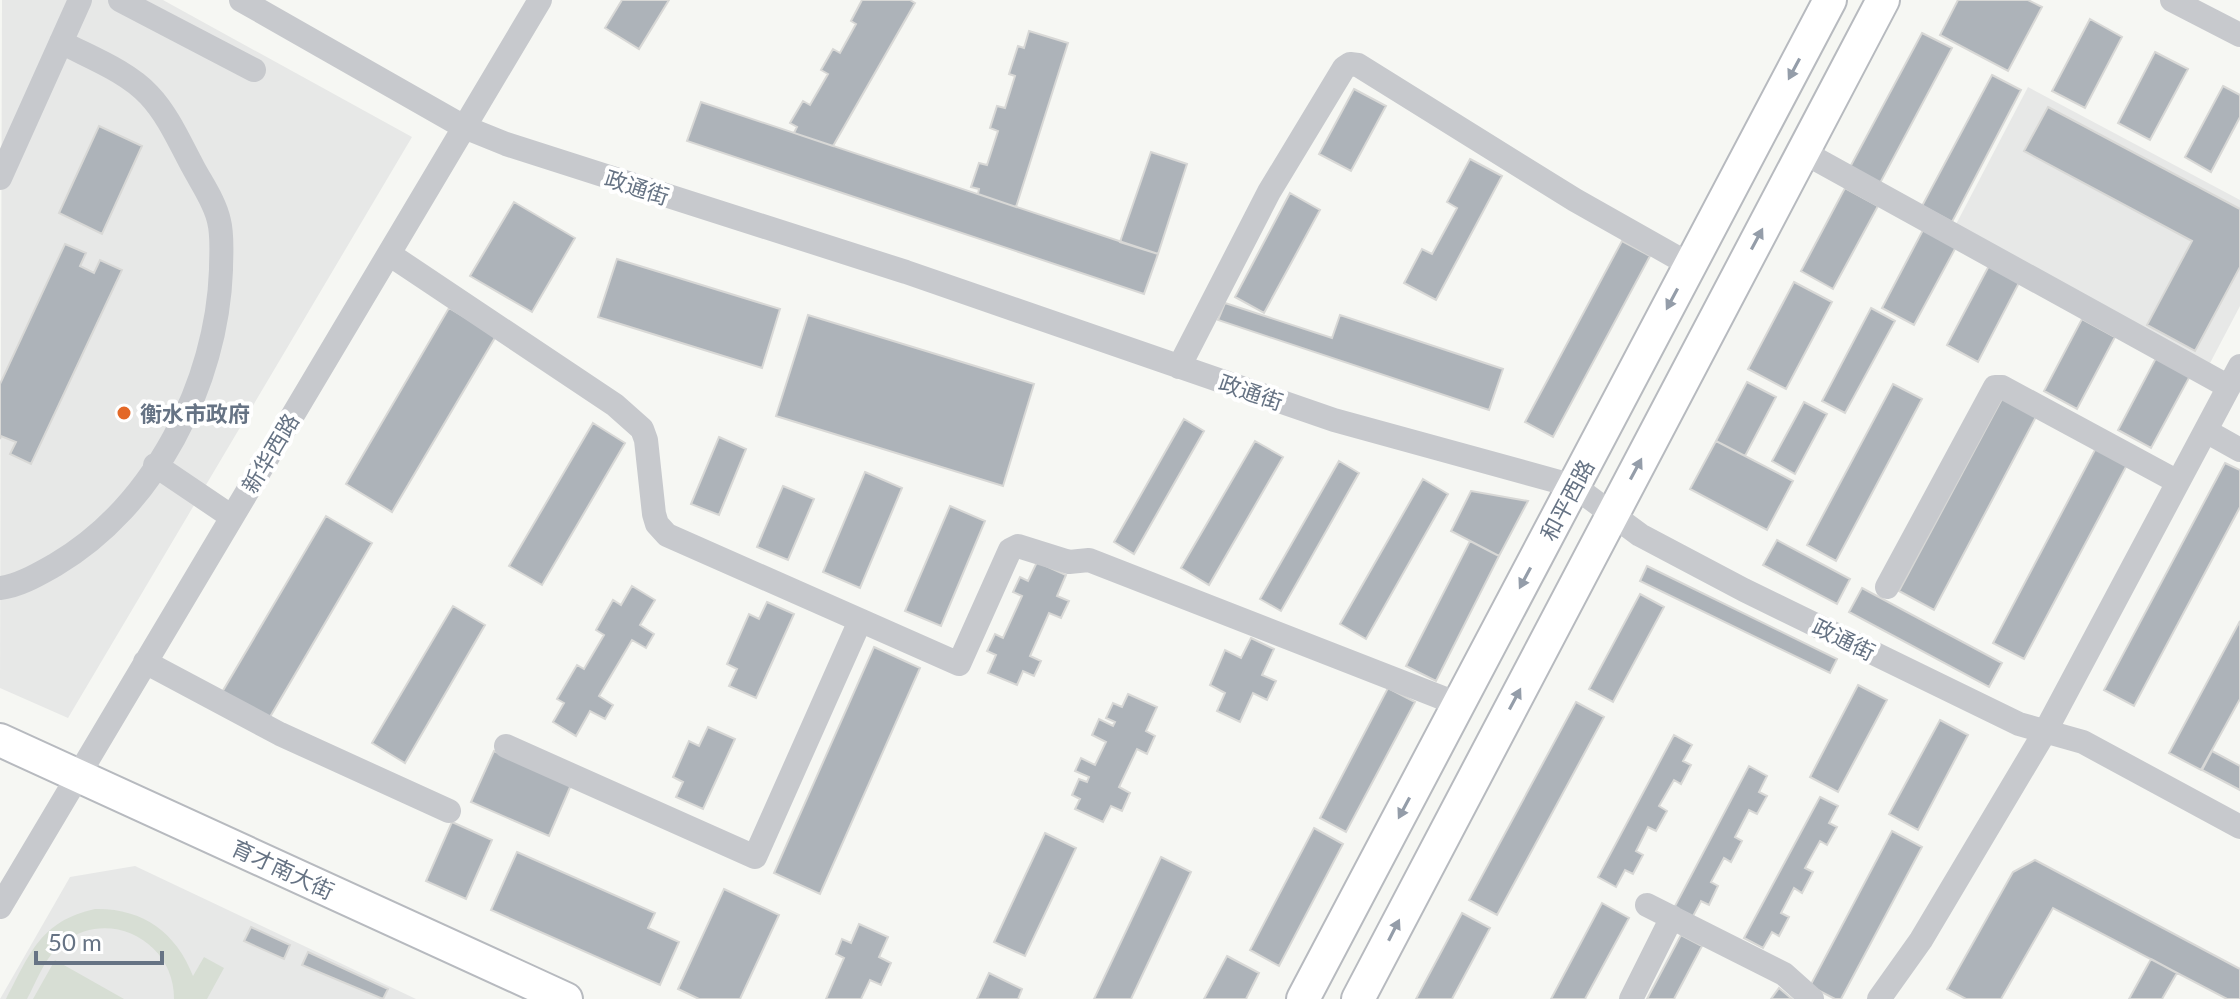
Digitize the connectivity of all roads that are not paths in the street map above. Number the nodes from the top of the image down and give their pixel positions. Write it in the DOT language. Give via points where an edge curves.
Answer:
graph roads {
  1 [pos="80,0"];
  2 [pos="120,0"];
  3 [pos="241,0"];
  4 [pos="1830,0"];
  5 [pos="1883,0"];
  6 [pos="2172,0"];
  7 [pos="537,1"];
  8 [pos="2240,35"];
  9 [pos="61,42"];
  10 [pos="254,70"];
  11 [pos="464,127"];
  12 [pos="1803,152"];
  13 [pos="0,178"];
  14 [pos="389,254"];
  15 [pos="1690,265"];
  16 [pos="1179,367"];
  17 [pos="2234,376"];
  18 [pos="2206,431"];
  19 [pos="2240,450"];
  20 [pos="155,465"];
  21 [pos="2178,482"];
  22 [pos="1574,486"];
  23 [pos="1612,514"];
  24 [pos="232,517"];
  25 [pos="1887,587"];
  26 [pos="0,588"];
  27 [pos="860,621"];
  28 [pos="145,662"];
  29 [pos="1458,704"];
  30 [pos="2046,730"];
  31 [pos="0,740"];
  32 [pos="506,746"];
  33 [pos="0,760"];
  34 [pos="73,784"];
  35 [pos="449,811"];
  36 [pos="2240,827"];
  37 [pos="1647,905"];
  38 [pos="0,907"];
  39 [pos="1672,917"];
  40 [pos="521,999"];
  41 [pos="566,999"];
  42 [pos="1303,999"];
  43 [pos="1358,999"];
  44 [pos="1631,999"];
  45 [pos="1812,999"];
  46 [pos="1879,999"];
  1 -- 9 [label="street"];
  2 -- 10 [label="street"];
  3 -- 11 [label="street, 政通街"];
  4 -- 15 [label="main road, 和平西路, one-way"];
  5 -- 12 [label="main road"];
  6 -- 8 [label="street"];
  7 -- 11 [label="street, 新华西路"];
  9 -- 13 [label="street"];
  9 -- 20 [label="street" via="148,93 219,221 220,286 207,358 177,432"];
  11 -- 14 [label="street, 新华西路"];
  11 -- 16 [label="street, 政通街"];
  12 -- 17 [label="street"];
  23 -- 12 [label="main road, one-way"];
  14 -- 24 [label="street, 新华西路"];
  14 -- 27 [label="street" via="615,405 642,429 654,514 667,535"];
  15 -- 16 [label="street" via="1350,64 1269,192"];
  15 -- 22 [label="main road, 和平西路, one-way"];
  16 -- 22 [label="street, 政通街" via="1334,420"];
  17 -- 18 [label="street"];
  18 -- 19 [label="street"];
  18 -- 21 [label="street"];
  20 -- 24 [label="street"];
  20 -- 26 [label="street" via="115,516 71,556"];
  21 -- 25 [label="street" via="1995,387"];
  21 -- 30 [label="street"];
  22 -- 23 [label="street, 政通街"];
  22 -- 29 [label="main road, 和平西路, one-way"];
  23 -- 30 [label="street, 政通街" via="1640,535 1744,590 2019,724"];
  43 -- 23 [label="main road, one-way"];
  24 -- 28 [label="street, 新华西路"];
  27 -- 29 [label="street" via="959,664 1010,550 1018,546 1069,562 1089,560"];
  27 -- 32 [label="street" via="755,857"];
  28 -- 34 [label="street, 新华西路"];
  28 -- 35 [label="street" via="280,734"];
  29 -- 42 [label="main road, 和平西路, one-way"];
  30 -- 36 [label="street, 政通街" via="2083,742"];
  30 -- 46 [label="street" via="1921,940"];
  31 -- 34 [label="main road, 育才南大街"];
  33 -- 34 [label="main road, 育才南大街"];
  34 -- 38 [label="street, 新华西路"];
  34 -- 40 [label="main road, 育才南大街"];
  34 -- 41 [label="main road, 育才南大街"];
  37 -- 39 [label="street"];
  39 -- 44 [label="street"];
  39 -- 45 [label="street" via="1784,974"];
}
